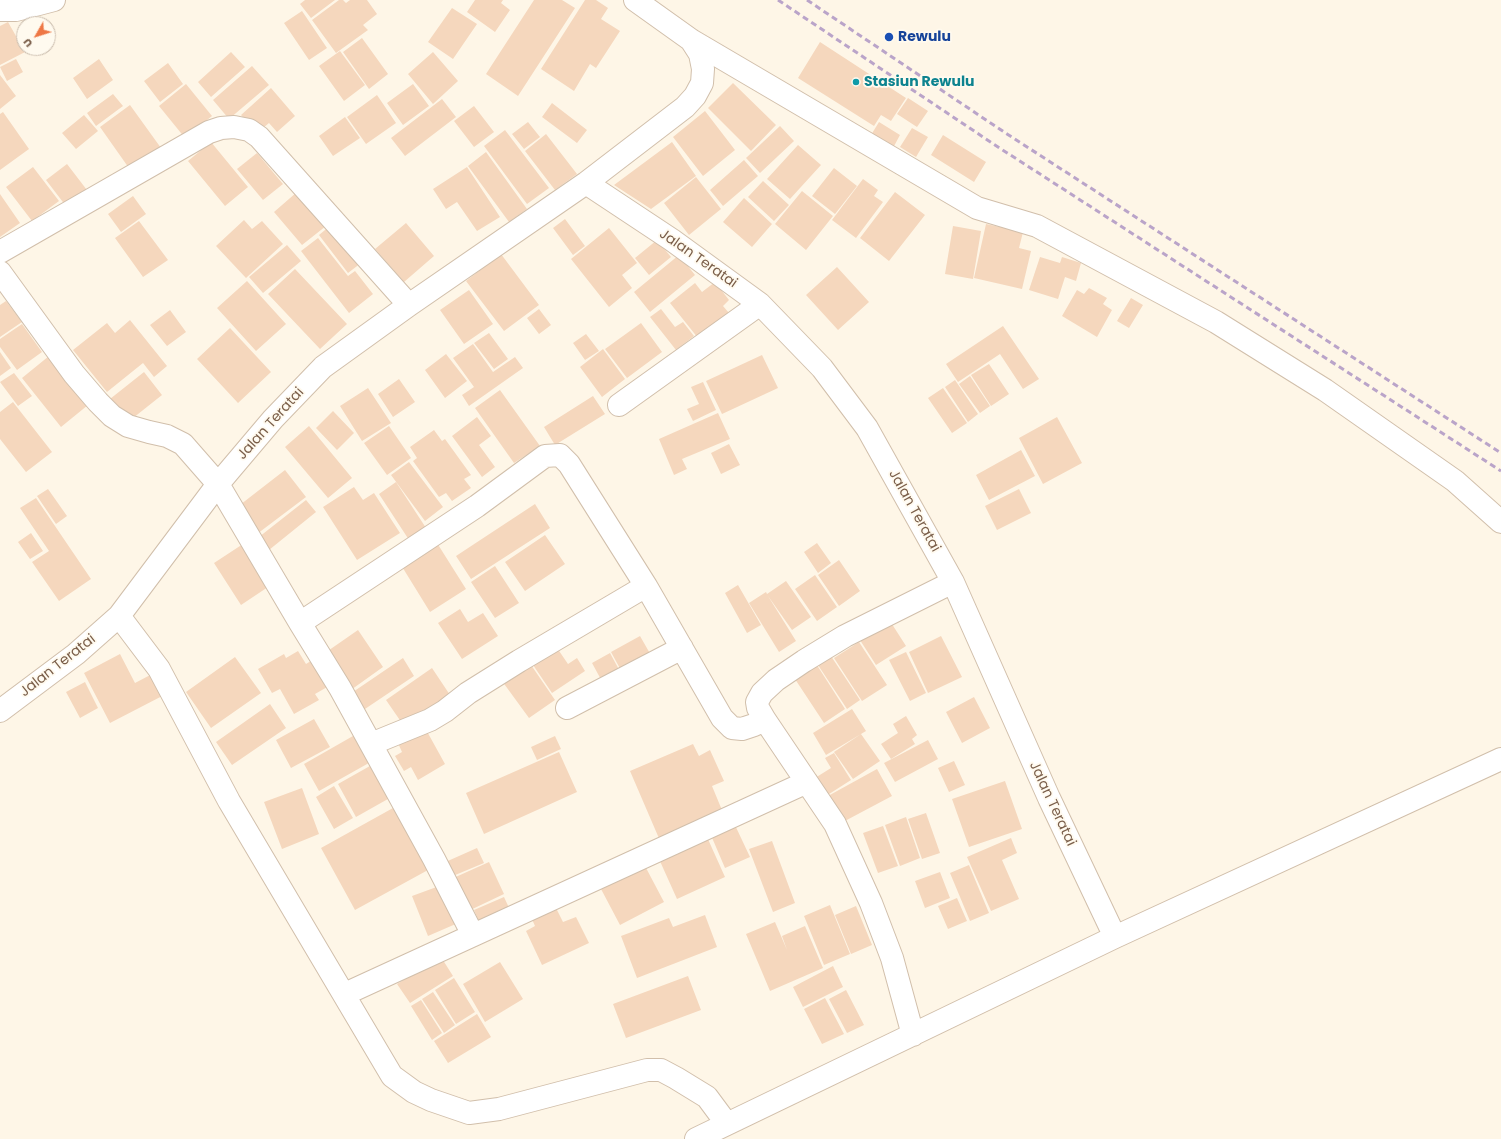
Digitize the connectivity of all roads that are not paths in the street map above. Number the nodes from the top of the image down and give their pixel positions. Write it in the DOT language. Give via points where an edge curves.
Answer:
graph roads {
  1 [pos="54,0"];
  2 [pos="635,0"];
  3 [pos="0,10"];
  4 [pos="692,40"];
  5 [pos="586,183"];
  6 [pos="0,252"];
  7 [pos="0,272"];
  8 [pos="760,304"];
  9 [pos="409,305"];
  10 [pos="619,405"];
  11 [pos="218,484"];
  12 [pos="1501,522"];
  13 [pos="953,582"];
  14 [pos="646,586"];
  15 [pos="119,616"];
  16 [pos="300,623"];
  17 [pos="682,648"];
  18 [pos="567,708"];
  19 [pos="0,711"];
  20 [pos="765,720"];
  21 [pos="371,744"];
  22 [pos="1501,759"];
  23 [pos="807,782"];
  24 [pos="473,935"];
  25 [pos="1115,937"];
  26 [pos="345,994"];
  27 [pos="914,1035"];
  28 [pos="727,1124"];
  29 [pos="696,1139"];
  1 -- 3 [label="street" via="16,10"];
  2 -- 4 [label="street"];
  4 -- 5 [label="street, Jalan Teratai" via="700,54 704,69 702,83 695,96 685,107"];
  4 -- 12 [label="street" via="977,208 1037,226 1216,322 1325,390 1455,480"];
  5 -- 8 [label="street, Jalan Teratai" via="672,240"];
  5 -- 9 [label="street, Jalan Teratai"];
  6 -- 9 [label="street" via="209,132 234,127 249,130 259,137"];
  7 -- 11 [label="street" via="74,374 112,416 128,426 167,436 183,444"];
  8 -- 10 [label="street"];
  8 -- 13 [label="street, Jalan Teratai" via="822,368 867,428"];
  9 -- 11 [label="street, Jalan Teratai" via="323,367"];
  11 -- 15 [label="street, Jalan Teratai"];
  11 -- 16 [label="street"];
  13 -- 20 [label="street" via="845,636 776,680 762,693 758,702 758,708"];
  13 -- 25 [label="street, Jalan Teratai" via="1049,798"];
  14 -- 16 [label="street" via="569,464 560,455 553,455 545,456 477,506"];
  14 -- 17 [label="street"];
  14 -- 21 [label="street" via="519,661 435,717"];
  15 -- 19 [label="street, Jalan Teratai" via="76,654"];
  15 -- 26 [label="street" via="159,670 229,800"];
  16 -- 21 [label="street"];
  17 -- 18 [label="street"];
  17 -- 20 [label="street" via="722,718 732,728 742,729"];
  20 -- 23 [label="street"];
  21 -- 24 [label="street"];
  22 -- 25 [label="street"];
  23 -- 24 [label="street"];
  23 -- 27 [label="street" via="835,824 871,903 892,958"];
  24 -- 26 [label="street"];
  25 -- 27 [label="street"];
  26 -- 28 [label="street" via="392,1076 414,1092 469,1113 499,1109 647,1070 661,1070 707,1097"];
  27 -- 28 [label="street"];
  28 -- 29 [label="street"];
}
